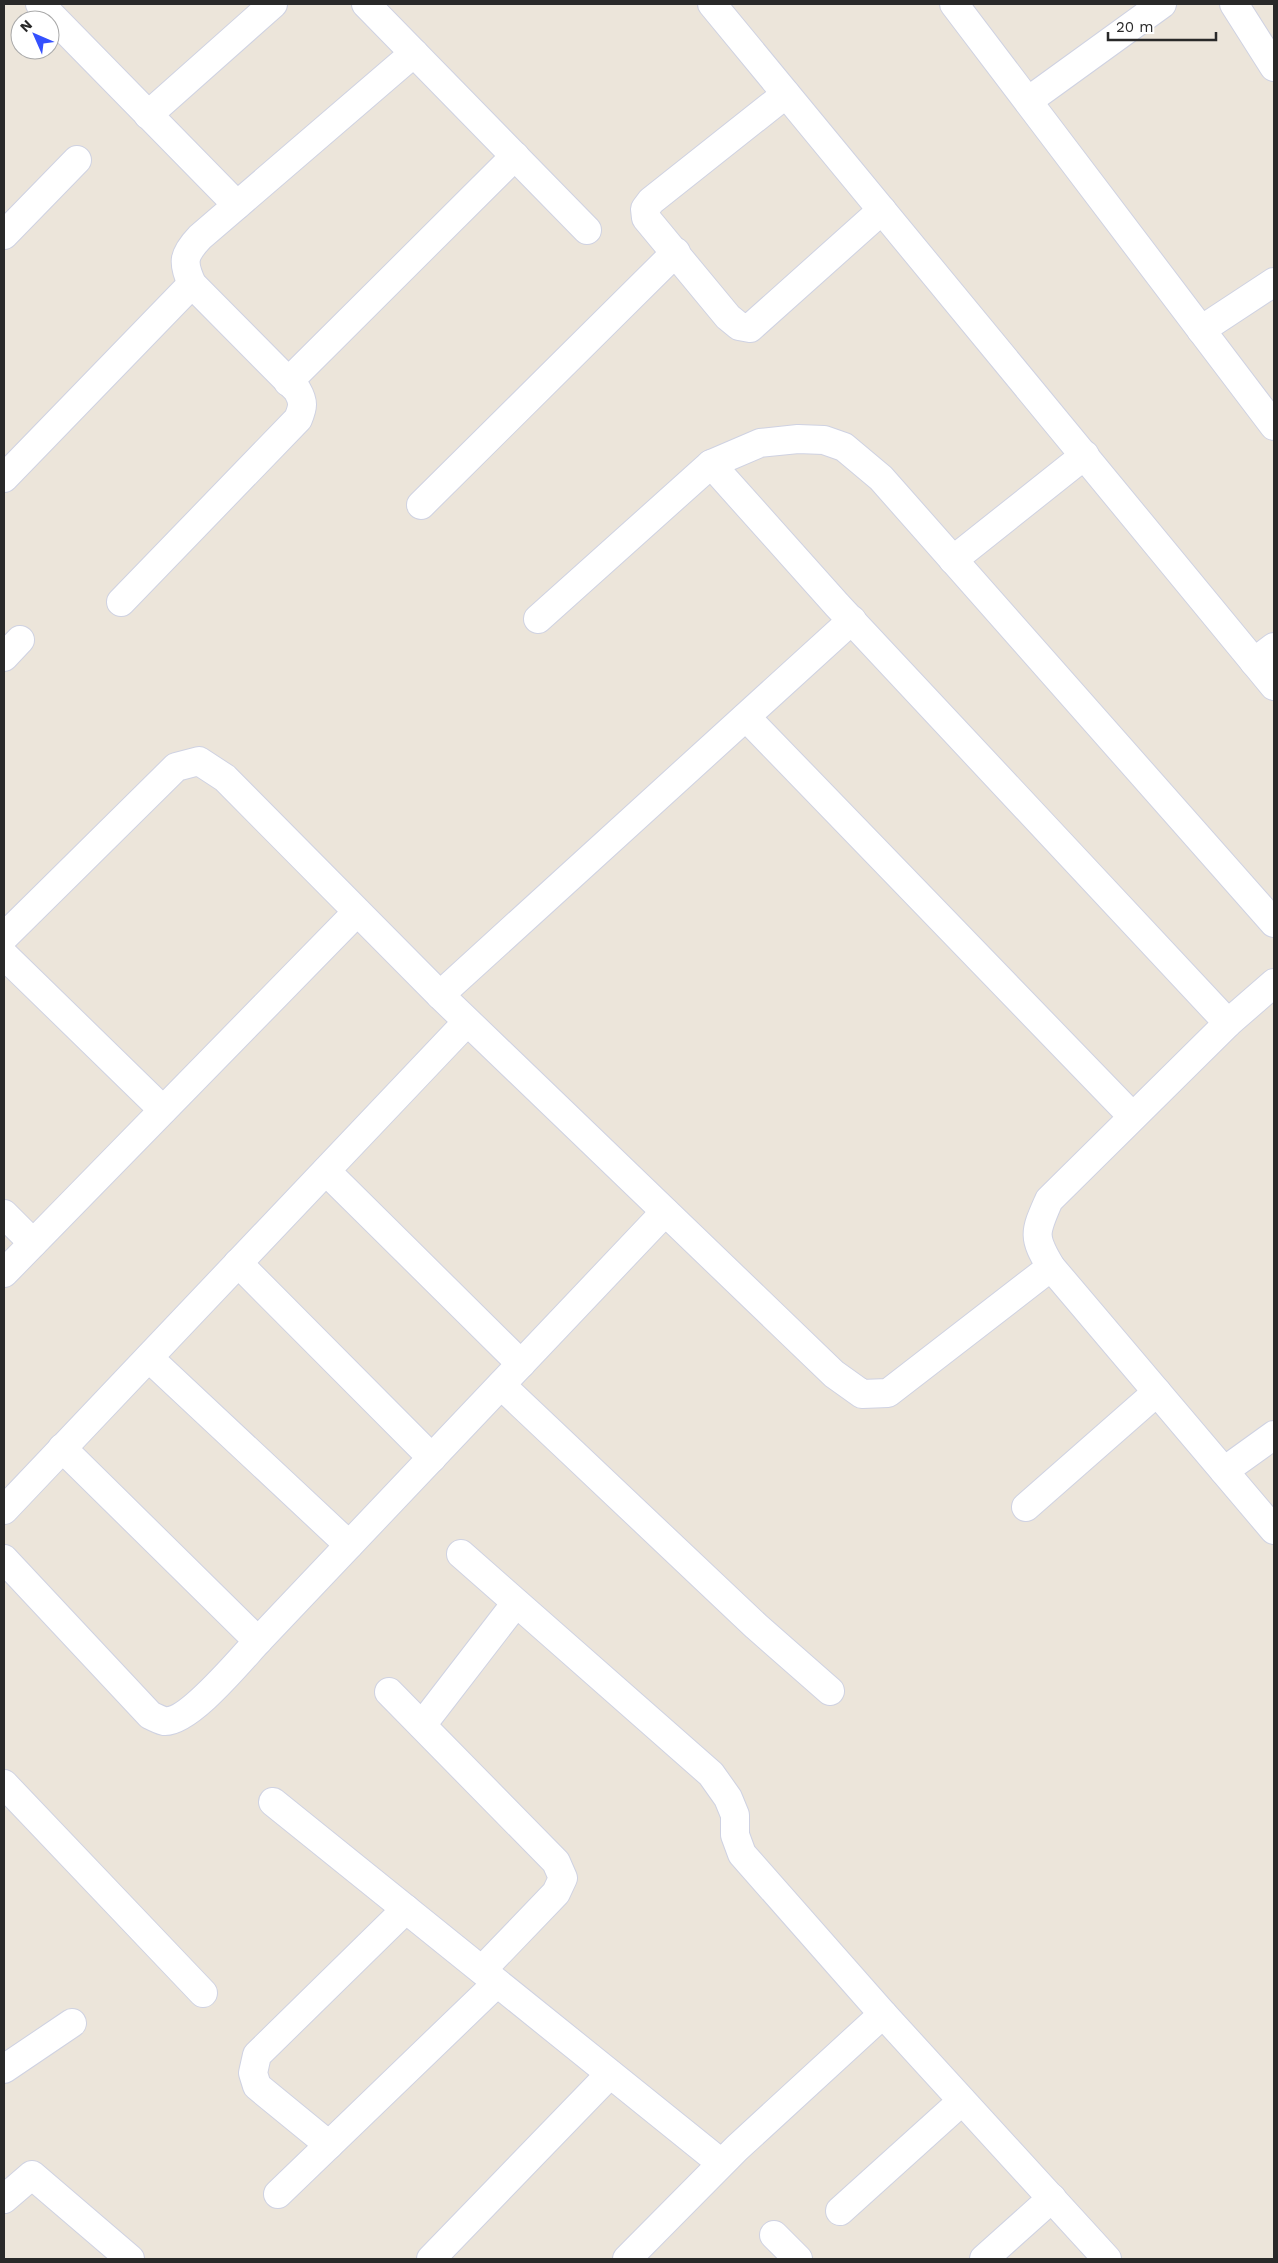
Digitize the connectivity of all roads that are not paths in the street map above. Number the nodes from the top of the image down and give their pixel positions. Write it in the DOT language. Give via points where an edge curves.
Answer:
graph roads {
  1 [pos="40,4"];
  2 [pos="273,4"];
  3 [pos="712,4"];
  4 [pos="954,4"];
  5 [pos="1162,4"];
  6 [pos="1234,4"];
  7 [pos="378,8"];
  8 [pos="414,54"];
  9 [pos="1274,67"];
  10 [pos="786,94"];
  11 [pos="1028,101"];
  12 [pos="148,114"];
  13 [pos="515,156"];
  14 [pos="77,160"];
  15 [pos="237,204"];
  16 [pos="882,210"];
  17 [pos="587,230"];
  18 [pos="4,235"];
  19 [pos="676,252"];
  20 [pos="1274,282"];
  21 [pos="192,284"];
  22 [pos="1201,330"];
  23 [pos="288,382"];
  24 [pos="1274,426"];
  25 [pos="1084,455"];
  26 [pos="711,464"];
  27 [pos="4,478"];
  28 [pos="421,505"];
  29 [pos="953,560"];
  30 [pos="122,602"];
  31 [pos="538,619"];
  32 [pos="852,620"];
  33 [pos="1264,654"];
  34 [pos="1274,686"];
  35 [pos="746,717"];
  36 [pos="357,912"];
  37 [pos="1274,923"];
  38 [pos="4,937"];
  39 [pos="4,955"];
  40 [pos="1274,983"];
  41 [pos="440,995"];
  42 [pos="467,1022"];
  43 [pos="1228,1023"];
  44 [pos="163,1110"];
  45 [pos="1132,1116"];
  46 [pos="326,1171"];
  47 [pos="665,1212"];
  48 [pos="4,1214"];
  49 [pos="33,1243"];
  50 [pos="238,1263"];
  51 [pos="1051,1267"];
  52 [pos="4,1273"];
  53 [pos="149,1358"];
  54 [pos="521,1364"];
  55 [pos="501,1385"];
  56 [pos="1157,1392"];
  57 [pos="1274,1435"];
  58 [pos="62,1448"];
  59 [pos="432,1458"];
  60 [pos="1224,1471"];
  61 [pos="1026,1507"];
  62 [pos="4,1510"];
  63 [pos="1274,1530"];
  64 [pos="349,1545"];
  65 [pos="461,1554"];
  66 [pos="4,1559"];
  67 [pos="516,1603"];
  68 [pos="258,1641"];
  69 [pos="830,1691"];
  70 [pos="389,1692"];
  71 [pos="422,1725"];
  72 [pos="4,1784"];
  73 [pos="273,1802"];
  74 [pos="406,1909"];
  75 [pos="490,1976"];
  76 [pos="203,1993"];
  77 [pos="883,2014"];
  78 [pos="72,2023"];
  79 [pos="4,2069"];
  80 [pos="610,2074"];
  81 [pos="962,2101"];
  82 [pos="329,2144"];
  83 [pos="721,2164"];
  84 [pos="278,2194"];
  85 [pos="1052,2198"];
  86 [pos="4,2199"];
  87 [pos="840,2211"];
  88 [pos="774,2235"];
  89 [pos="130,2259"];
  90 [pos="431,2259"];
  91 [pos="627,2259"];
  92 [pos="798,2259"];
  93 [pos="984,2259"];
  94 [pos="1107,2259"];
  1 -- 12 [label="street"];
  2 -- 12 [label="street"];
  3 -- 10 [label="street"];
  4 -- 11 [label="street"];
  5 -- 11 [label="street"];
  6 -- 9 [label="street"];
  7 -- 8 [label="street"];
  8 -- 13 [label="street"];
  8 -- 15 [label="street"];
  10 -- 16 [label="street"];
  10 -- 19 [label="street" via="645,209 646,218"];
  11 -- 22 [label="street"];
  12 -- 15 [label="street"];
  13 -- 17 [label="street"];
  13 -- 23 [label="street"];
  14 -- 18 [label="street"];
  15 -- 21 [label="street" via="188,249 184,266"];
  16 -- 19 [label="street" via="750,328 739,326 728,317"];
  16 -- 25 [label="street"];
  19 -- 28 [label="street"];
  20 -- 22 [label="street"];
  21 -- 23 [label="street"];
  21 -- 27 [label="street"];
  22 -- 24 [label="street"];
  23 -- 30 [label="street" via="303,400 298,419"];
  25 -- 29 [label="street"];
  25 -- 33 [label="street"];
  26 -- 29 [label="street" via="760,443 824,440 844,447 881,478"];
  26 -- 31 [label="street"];
  26 -- 32 [label="street"];
  29 -- 37 [label="street"];
  32 -- 35 [label="street"];
  32 -- 43 [label="street"];
  33 -- 34 [label="street"];
  35 -- 41 [label="street"];
  35 -- 45 [label="street"];
  36 -- 38 [label="street" via="225,778 199,761 176,767"];
  36 -- 41 [label="street"];
  36 -- 44 [label="street"];
  39 -- 44 [label="street"];
  40 -- 43 [label="street"];
  41 -- 42 [label="street"];
  42 -- 46 [label="street"];
  42 -- 47 [label="street"];
  43 -- 45 [label="street"];
  44 -- 49 [label="street"];
  45 -- 51 [label="street" via="1048,1200 1038,1224 1038,1245"];
  46 -- 50 [label="street"];
  46 -- 54 [label="street"];
  47 -- 51 [label="street" via="834,1374 862,1394 888,1393"];
  47 -- 54 [label="street"];
  48 -- 49 [label="street"];
  49 -- 52 [label="street"];
  50 -- 53 [label="street"];
  50 -- 59 [label="street"];
  51 -- 56 [label="street"];
  53 -- 58 [label="street"];
  53 -- 64 [label="street"];
  54 -- 55 [label="street"];
  55 -- 59 [label="street"];
  55 -- 69 [label="street" via="756,1626"];
  56 -- 60 [label="street"];
  56 -- 61 [label="street"];
  57 -- 60 [label="street"];
  58 -- 62 [label="street"];
  58 -- 68 [label="street"];
  59 -- 64 [label="street"];
  60 -- 63 [label="street"];
  64 -- 68 [label="street"];
  65 -- 67 [label="street"];
  66 -- 68 [label="street" via="150,1715 165,1721 182,1717 200,1702"];
  67 -- 71 [label="street"];
  67 -- 77 [label="street" via="711,1774 728,1798 735,1815 735,1835 742,1854"];
  70 -- 71 [label="street"];
  71 -- 75 [label="street" via="556,1862 563,1878 556,1893"];
  72 -- 76 [label="street"];
  73 -- 74 [label="street"];
  74 -- 75 [label="street"];
  74 -- 82 [label="street" via="257,2055 253,2073 257,2086"];
  75 -- 80 [label="street"];
  75 -- 82 [label="street"];
  77 -- 81 [label="street"];
  77 -- 83 [label="street"];
  78 -- 79 [label="street"];
  80 -- 83 [label="street"];
  80 -- 90 [label="street"];
  81 -- 85 [label="street"];
  81 -- 87 [label="street"];
  82 -- 84 [label="street"];
  83 -- 91 [label="street"];
  85 -- 93 [label="street"];
  85 -- 94 [label="street"];
  86 -- 89 [label="street" via="32,2175"];
  88 -- 92 [label="street"];
}
